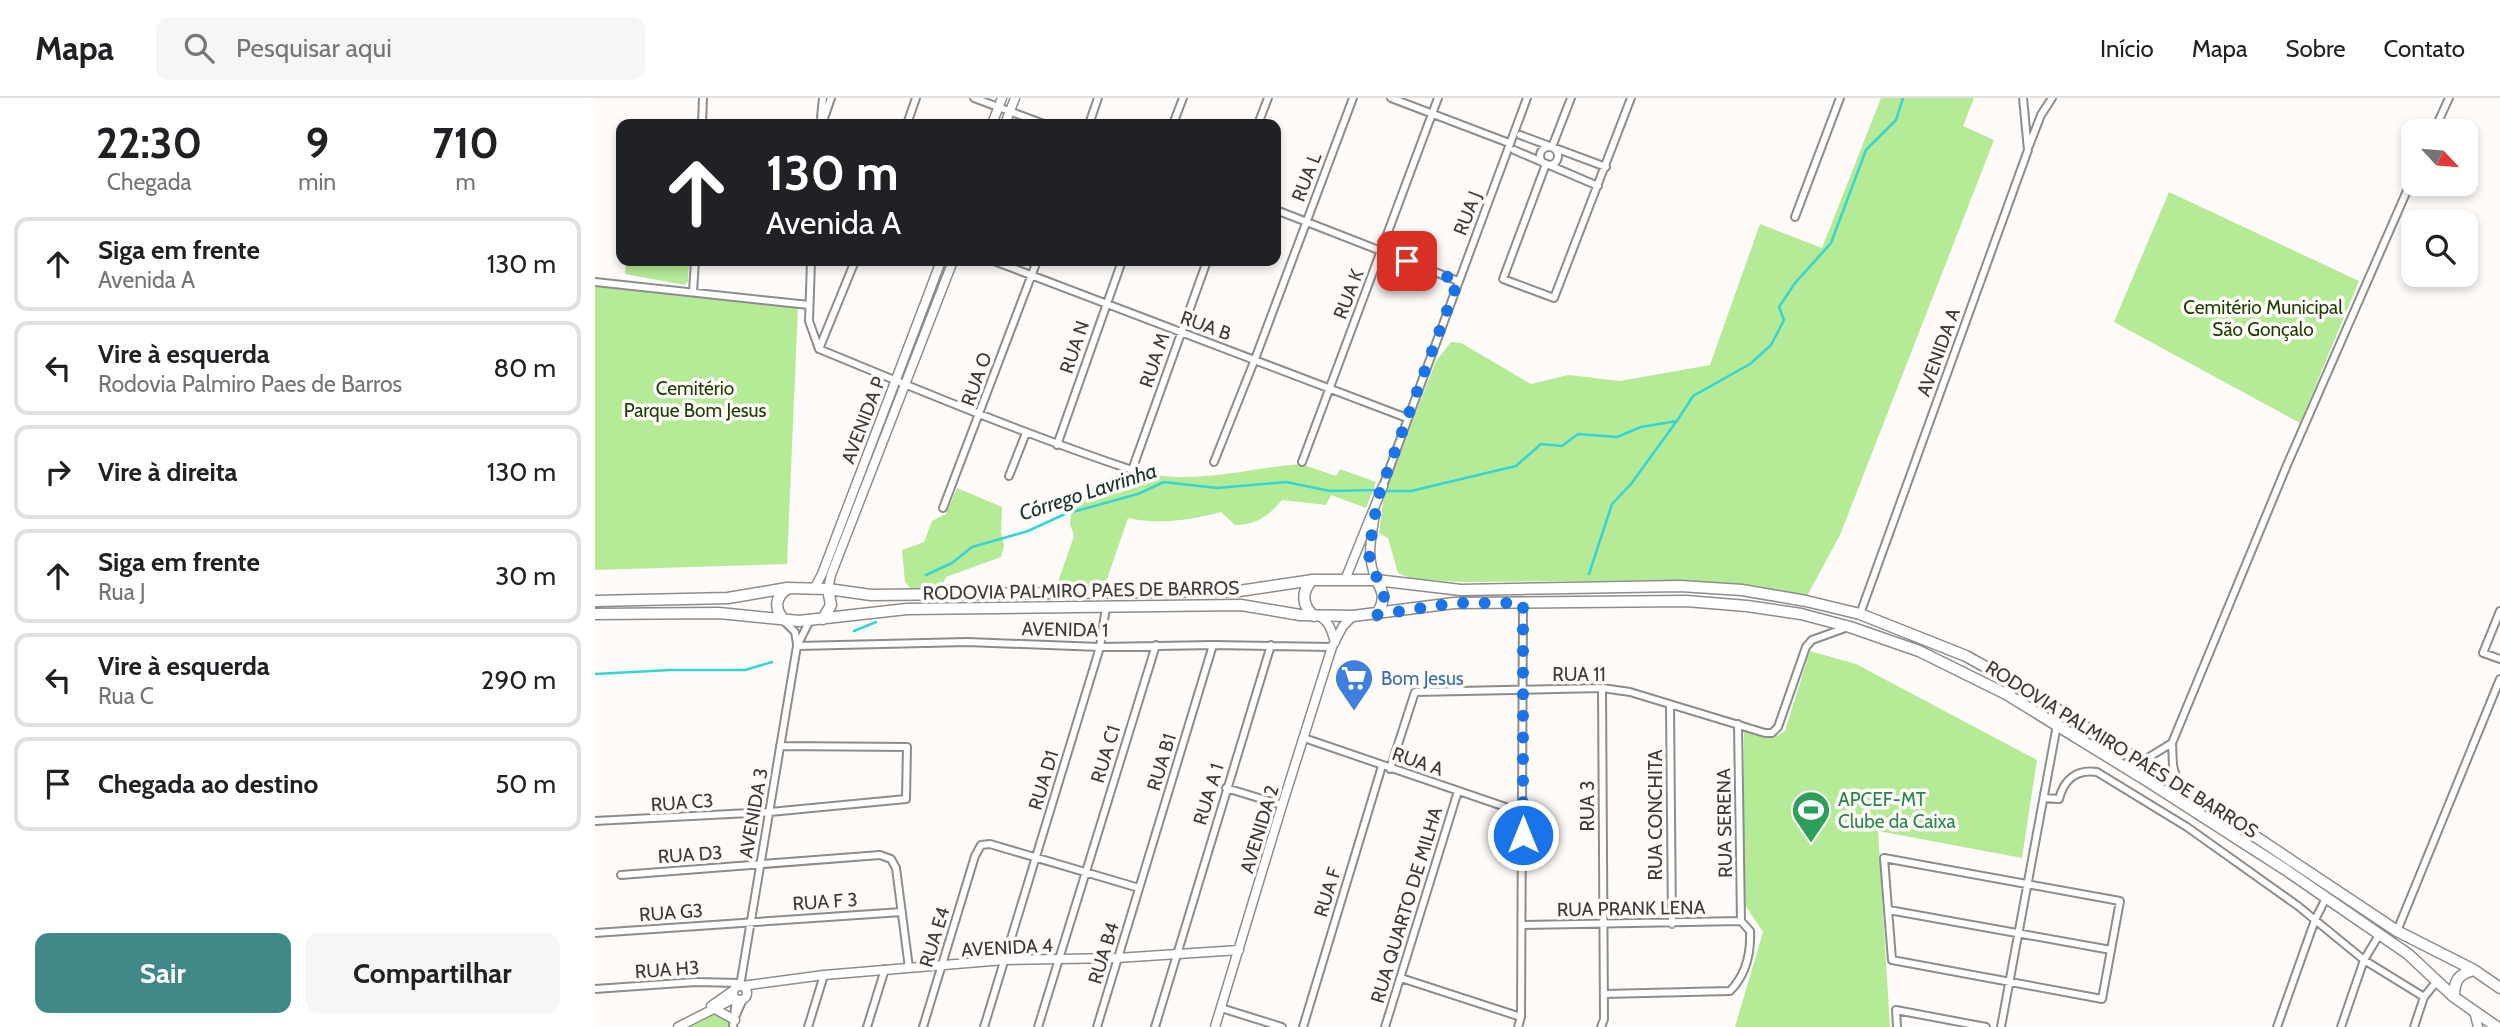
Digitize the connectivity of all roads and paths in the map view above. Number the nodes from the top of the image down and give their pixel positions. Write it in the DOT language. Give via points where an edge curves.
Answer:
graph roads {
  1 [pos="703,98"];
  2 [pos="823,98"];
  3 [pos="831,98"];
  4 [pos="916,98"];
  5 [pos="974,98"];
  6 [pos="1002,98"];
  7 [pos="1015,98"];
  8 [pos="1098,98"];
  9 [pos="1182,98"];
  10 [pos="1268,98"];
  11 [pos="1353,98"];
  12 [pos="1391,98"];
  13 [pos="1438,98"];
  14 [pos="1527,98"];
  15 [pos="1571,98"];
  16 [pos="1631,98"];
  17 [pos="1840,98"];
  18 [pos="2023,98"];
  19 [pos="2042,98"];
  20 [pos="2449,98"];
  21 [pos="2051,99"];
  22 [pos="998,107"];
  23 [pos="1010,111"];
  24 [pos="1432,114"];
  25 [pos="702,119"];
  26 [pos="821,119"];
  27 [pos="823,119"];
  28 [pos="909,119"];
  29 [pos="994,119"];
  30 [pos="1007,119"];
  31 [pos="1031,119"];
  32 [pos="1091,119"];
  33 [pos="1175,119"];
  34 [pos="1260,119"];
  35 [pos="2439,119"];
  36 [pos="1520,135"];
  37 [pos="1509,143"];
  38 [pos="1552,147"];
  39 [pos="1514,150"];
  40 [pos="2028,150"];
  41 [pos="1546,164"];
  42 [pos="1606,167"];
  43 [pos="1598,186"];
  44 [pos="2405,196"];
  45 [pos="1281,212"];
  46 [pos="1795,217"];
  47 [pos="1306,221"];
  48 [pos="1381,251"];
  49 [pos="695,266"];
  50 [pos="811,266"];
  51 [pos="853,266"];
  52 [pos="938,266"];
  53 [pos="951,266"];
  54 [pos="1006,266"];
  55 [pos="1035,266"];
  56 [pos="1120,266"];
  57 [pos="1205,266"];
  58 [pos="1031,276"];
  59 [pos="1458,281"];
  60 [pos="595,282"];
  61 [pos="693,292"];
  62 [pos="1105,304"];
  63 [pos="809,305"];
  64 [pos="1180,332"];
  65 [pos="819,349"];
  66 [pos="1255,359"];
  67 [pos="895,380"];
  68 [pos="905,385"];
  69 [pos="1329,387"];
  70 [pos="979,415"];
  71 [pos="1407,418"];
  72 [pos="1026,433"];
  73 [pos="1056,445"];
  74 [pos="1214,462"];
  75 [pos="1302,462"];
  76 [pos="1009,476"];
  77 [pos="1383,486"];
  78 [pos="1378,497"];
  79 [pos="943,508"];
  80 [pos="1313,580"];
  81 [pos="1345,580"];
  82 [pos="1376,580"];
  83 [pos="787,588"];
  84 [pos="814,589"];
  85 [pos="828,589"];
  86 [pos="595,601"];
  87 [pos="1523,603"];
  88 [pos="1106,607"];
  89 [pos="595,614"];
  90 [pos="1860,614"];
  91 [pos="1376,615"];
  92 [pos="2499,615"];
  93 [pos="1317,616"];
  94 [pos="1353,616"];
  95 [pos="823,619"];
  96 [pos="784,620"];
  97 [pos="810,621"];
  98 [pos="1850,627"];
  99 [pos="1333,644"];
  100 [pos="1156,645"];
  101 [pos="1213,645"];
  102 [pos="1271,645"];
  103 [pos="797,646"];
  104 [pos="1100,647"];
  105 [pos="2500,659"];
  106 [pos="2500,679"];
  107 [pos="1602,688"];
  108 [pos="1521,691"];
  109 [pos="1670,706"];
  110 [pos="1738,724"];
  111 [pos="2057,725"];
  112 [pos="1304,738"];
  113 [pos="2172,743"];
  114 [pos="781,746"];
  115 [pos="2140,762"];
  116 [pos="1382,766"];
  117 [pos="1391,769"];
  118 [pos="2178,785"];
  119 [pos="1226,788"];
  120 [pos="1458,791"];
  121 [pos="2043,798"];
  122 [pos="1282,805"];
  123 [pos="595,811"];
  124 [pos="770,812"];
  125 [pos="1523,813"];
  126 [pos="597,821"];
  127 [pos="1035,858"];
  128 [pos="760,864"];
  129 [pos="1085,873"];
  130 [pos="621,875"];
  131 [pos="2027,884"];
  132 [pos="1139,888"];
  133 [pos="2326,898"];
  134 [pos="1889,909"];
  135 [pos="902,912"];
  136 [pos="2315,920"];
  137 [pos="1741,921"];
  138 [pos="750,922"];
  139 [pos="1672,924"];
  140 [pos="1522,925"];
  141 [pos="1603,925"];
  142 [pos="2397,931"];
  143 [pos="595,933"];
  144 [pos="2018,933"];
  145 [pos="2379,935"];
  146 [pos="1239,950"];
  147 [pos="2111,950"];
  148 [pos="1178,952"];
  149 [pos="1117,958"];
  150 [pos="1004,960"];
  151 [pos="1059,960"];
  152 [pos="2364,960"];
  153 [pos="941,966"];
  154 [pos="909,968"];
  155 [pos="885,969"];
  156 [pos="2474,970"];
  157 [pos="824,975"];
  158 [pos="1401,978"];
  159 [pos="2437,981"];
  160 [pos="2010,982"];
  161 [pos="2500,988"];
  162 [pos="595,989"];
  163 [pos="740,992"];
  164 [pos="1604,994"];
  165 [pos="2424,997"];
  166 [pos="2454,997"];
  167 [pos="1221,1008"];
  168 [pos="710,1009"];
  169 [pos="2473,1011"];
  170 [pos="1521,1017"];
  171 [pos="734,1021"];
  172 [pos="678,1027"];
  173 [pos="808,1027"];
  174 [pos="867,1027"];
  175 [pos="923,1027"];
  176 [pos="984,1027"];
  177 [pos="1038,1027"];
  178 [pos="1097,1027"];
  179 [pos="1155,1027"];
  180 [pos="1215,1027"];
  181 [pos="1282,1027"];
  182 [pos="1303,1027"];
  183 [pos="1385,1027"];
  184 [pos="1518,1027"];
  185 [pos="1601,1027"];
  186 [pos="1897,1027"];
  187 [pos="1986,1027"];
  188 [pos="2001,1027"];
  189 [pos="2277,1027"];
  190 [pos="2341,1027"];
  191 [pos="2414,1027"];
  192 [pos="2478,1027"];
  193 [pos="2497,1027"];
  1 -- 25 [label="street"];
  2 -- 26 [label="street"];
  3 -- 27 [label="street"];
  4 -- 28 [label="street"];
  5 -- 22 [label="street"];
  6 -- 22 [label="street"];
  7 -- 23 [label="street"];
  8 -- 32 [label="street"];
  9 -- 33 [label="street"];
  10 -- 34 [label="street"];
  11 -- 47 [label="street, RUA L"];
  12 -- 24 [label="street"];
  13 -- 24 [label="street, RUA K"];
  14 -- 37 [label="street, RUA J"];
  15 -- 38 [label="street"];
  16 -- 42 [label="street"];
  17 -- 46 [label="street"];
  18 -- 40 [label="street, AVENIDA A"];
  19 -- 21 [label="street"];
  20 -- 35 [label="street"];
  21 -- 40 [label="street"];
  22 -- 23 [label="street"];
  22 -- 29 [label="street"];
  23 -- 30 [label="street"];
  23 -- 31 [label="street"];
  24 -- 37 [label="street"];
  24 -- 48 [label="street, RUA K"];
  36 -- 38 [label="street"];
  37 -- 59 [label="street, RUA J"];
  38 -- 41 [label="street" via="1557,160"];
  38 -- 41 [label="street" via="1540,153"];
  38 -- 42 [label="street"];
  39 -- 41 [label="street"];
  40 -- 90 [label="street, AVENIDA A"];
  41 -- 43 [label="street"];
  41 -- 43 [label="street" via="1503,279 1554,298"];
  42 -- 43 [label="street"];
  44 -- 113 [label="street"];
  45 -- 47 [label="street"];
  47 -- 48 [label="street"];
  47 -- 66 [label="street, RUA L"];
  48 -- 59 [label="street"];
  48 -- 69 [label="street, RUA K"];
  49 -- 61 [label="street"];
  50 -- 63 [label="street"];
  51 -- 65 [label="street"];
  52 -- 67 [label="street, AVENIDA P"];
  53 -- 68 [label="street, AVENIDA P"];
  54 -- 58 [label="street, RUA B"];
  55 -- 58 [label="street, RUA O"];
  56 -- 62 [label="street, RUA N"];
  57 -- 64 [label="street, RUA M"];
  58 -- 62 [label="street, RUA B"];
  58 -- 70 [label="street, RUA O"];
  59 -- 71 [label="street, RUA J"];
  60 -- 61 [label="street"];
  61 -- 63 [label="street"];
  62 -- 64 [label="street, RUA B"];
  62 -- 73 [label="street, RUA N"];
  63 -- 65 [label="street" via="809,321"];
  64 -- 66 [label="street, RUA B"];
  64 -- 73 [label="street, RUA M" via="1132,470"];
  65 -- 67 [label="street"];
  66 -- 69 [label="street, RUA B"];
  66 -- 74 [label="street, RUA L"];
  67 -- 68 [label="street"];
  67 -- 84 [label="street, AVENIDA P"];
  68 -- 70 [label="street"];
  68 -- 85 [label="street, AVENIDA P"];
  69 -- 71 [label="street, RUA B"];
  69 -- 75 [label="street, RUA K"];
  70 -- 72 [label="street"];
  70 -- 79 [label="street, RUA O"];
  71 -- 77 [label="street, RUA J"];
  72 -- 73 [label="street"];
  72 -- 76 [label="street"];
  77 -- 78 [label="street, RUA J"];
  78 -- 81 [label="street, RUA J"];
  78 -- 82 [label="street, RUA J" via="1369,551"];
  80 -- 81 [label="main road, RODOVIA PALMIRO PAES DE BARROS"];
  80 -- 85 [label="main road, RODOVIA PALMIRO PAES DE BARROS" via="1239,591 871,595"];
  80 -- 93 [label="main road" via="1304,598 1309,611"];
  81 -- 82 [label="main road, RODOVIA PALMIRO PAES DE BARROS"];
  82 -- 90 [label="main road, RODOVIA PALMIRO PAES DE BARROS" via="1461,590 1705,587"];
  82 -- 91 [label="main road" via="1384,597"];
  83 -- 84 [label="main road, RODOVIA PALMIRO PAES DE BARROS"];
  83 -- 86 [label="main road, RODOVIA PALMIRO PAES DE BARROS" via="728,598"];
  83 -- 96 [label="main road" via="777,603"];
  84 -- 85 [label="main road, RODOVIA PALMIRO PAES DE BARROS"];
  85 -- 95 [label="main road" via="831,605"];
  87 -- 91 [label="main road, RODOVIA PALMIRO PAES DE BARROS" via="1454,603"];
  87 -- 98 [label="main road, RODOVIA PALMIRO PAES DE BARROS" via="1701,601 1801,614"];
  87 -- 108 [label="street"];
  88 -- 93 [label="main road, RODOVIA PALMIRO PAES DE BARROS" via="1241,605"];
  88 -- 95 [label="main road, RODOVIA PALMIRO PAES DE BARROS" via="908,609"];
  88 -- 104 [label="street, RUA D1"];
  89 -- 96 [label="main road, RODOVIA PALMIRO PAES DE BARROS" via="719,613"];
  90 -- 115 [label="main road, RODOVIA PALMIRO PAES DE BARROS" via="1966,656"];
  91 -- 94 [label="main road, RODOVIA PALMIRO PAES DE BARROS"];
  92 -- 105 [label="street" via="2483,653"];
  93 -- 94 [label="main road, RODOVIA PALMIRO PAES DE BARROS"];
  93 -- 99 [label="street" via="1331,626"];
  94 -- 99 [label="street, AVENIDA 2"];
  95 -- 97 [label="main road, RODOVIA PALMIRO PAES DE BARROS"];
  96 -- 97 [label="main road, RODOVIA PALMIRO PAES DE BARROS"];
  96 -- 103 [label="street" via="795,632"];
  97 -- 103 [label="street, AVENIDA 3"];
  98 -- 110 [label="street, RUA 11" via="1812,640 1806,647 1772,733"];
  98 -- 111 [label="main road, RODOVIA PALMIRO PAES DE BARROS" via="1949,665"];
  99 -- 102 [label="street, AVENIDA 1"];
  99 -- 112 [label="street, AVENIDA 2"];
  100 -- 101 [label="street, AVENIDA 1"];
  100 -- 104 [label="street, AVENIDA 1"];
  100 -- 129 [label="street, RUA C1"];
  101 -- 102 [label="street, AVENIDA 1"];
  101 -- 132 [label="street, RUA B1"];
  102 -- 119 [label="street, RUA A 1"];
  103 -- 104 [label="street, AVENIDA 1" via="970,642"];
  103 -- 114 [label="street, AVENIDA 3"];
  104 -- 127 [label="street, RUA D1"];
  106 -- 142 [label="street"];
  107 -- 108 [label="street, RUA 11"];
  107 -- 109 [label="street, RUA 11"];
  107 -- 141 [label="street, RUA 3"];
  108 -- 117 [label="street, RUA 11" via="1415,692"];
  108 -- 125 [label="street"];
  109 -- 110 [label="street, RUA 11"];
  109 -- 139 [label="street, RUA CONCHITA"];
  110 -- 137 [label="street, RUA SERENA"];
  111 -- 121 [label="street"];
  111 -- 133 [label="main road, RODOVIA PALMIRO PAES DE BARROS"];
  112 -- 116 [label="street, RUA A"];
  112 -- 122 [label="street, AVENIDA 2"];
  113 -- 115 [label="street"];
  113 -- 118 [label="street"];
  114 -- 124 [label="street, AVENIDA 3"];
  114 -- 124 [label="street, RUA C3" via="907,747 906,799"];
  115 -- 118 [label="main road, RODOVIA PALMIRO PAES DE BARROS"];
  116 -- 117 [label="street, RUA A"];
  116 -- 182 [label="street, RUA F"];
  117 -- 120 [label="street, RUA A"];
  118 -- 142 [label="main road, RODOVIA PALMIRO PAES DE BARROS"];
  119 -- 122 [label="street"];
  119 -- 148 [label="street, RUA A 1"];
  120 -- 125 [label="street, RUA A"];
  120 -- 158 [label="street, RUA QUARTO DE MILHA"];
  121 -- 131 [label="street"];
  121 -- 136 [label="street, RODOVIA PALMIRO PAES DE BARROS" via="2059,799 2061,788 2072,776 2084,770 2097,772 2187,827"];
  122 -- 146 [label="street, AVENIDA 2"];
  123 -- 126 [label="street"];
  124 -- 126 [label="street, RUA C3"];
  124 -- 128 [label="street, AVENIDA 3"];
  125 -- 140 [label="street"];
  127 -- 129 [label="street"];
  127 -- 150 [label="street, RUA D1"];
  127 -- 153 [label="street, RUA E4" via="981,845"];
  128 -- 130 [label="street, RUA D3"];
  128 -- 135 [label="street, RUA D3" via="880,855 891,859 896,868"];
  128 -- 138 [label="street, AVENIDA 3"];
  129 -- 132 [label="street"];
  129 -- 151 [label="street, RUA C1"];
  131 -- 134 [label="street" via="1884,858"];
  131 -- 144 [label="street"];
  131 -- 147 [label="street" via="2120,901"];
  132 -- 149 [label="street, RUA B4"];
  133 -- 136 [label="street"];
  133 -- 145 [label="main road, RODOVIA PALMIRO PAES DE BARROS"];
  134 -- 144 [label="street"];
  134 -- 160 [label="street" via="1892,960"];
  135 -- 138 [label="street, RUA F 3"];
  135 -- 154 [label="street"];
  136 -- 152 [label="street, RODOVIA PALMIRO PAES DE BARROS"];
  136 -- 189 [label="street"];
  137 -- 139 [label="street, RUA PRANK LENA"];
  137 -- 164 [label="street, RUA SERENA" via="1751,931 1751,949 1730,992"];
  138 -- 143 [label="street, RUA G3"];
  138 -- 163 [label="street, AVENIDA 3"];
  139 -- 141 [label="street, RUA PRANK LENA"];
  140 -- 141 [label="street, RUA PRANK LENA"];
  140 -- 170 [label="street"];
  141 -- 164 [label="street, RUA 3"];
  142 -- 156 [label="main road, RODOVIA PALMIRO PAES DE BARROS"];
  144 -- 147 [label="street"];
  144 -- 160 [label="street"];
  145 -- 152 [label="street"];
  145 -- 159 [label="main road, RODOVIA PALMIRO PAES DE BARROS"];
  146 -- 148 [label="street, AVENIDA 4"];
  146 -- 167 [label="street, AVENIDA 2"];
  147 -- 160 [label="street" via="2102,999"];
  148 -- 149 [label="street, AVENIDA 4"];
  148 -- 179 [label="street, RUA A 1"];
  149 -- 151 [label="street, AVENIDA 4"];
  149 -- 178 [label="street, RUA B4"];
  150 -- 151 [label="street, AVENIDA 4"];
  150 -- 153 [label="street, AVENIDA 4"];
  150 -- 176 [label="street, RUA D1"];
  151 -- 177 [label="street, RUA C1"];
  152 -- 165 [label="street, RODOVIA PALMIRO PAES DE BARROS"];
  152 -- 190 [label="street"];
  153 -- 154 [label="street, AVENIDA 4"];
  153 -- 175 [label="street, RUA E4"];
  154 -- 155 [label="street, AVENIDA 4"];
  155 -- 157 [label="street, AVENIDA 4"];
  155 -- 174 [label="street"];
  156 -- 161 [label="main road, RODOVIA PALMIRO PAES DE BARROS"];
  156 -- 166 [label="main road" via="2458,978"];
  157 -- 163 [label="street, AVENIDA 4" via="777,980"];
  157 -- 173 [label="street"];
  158 -- 170 [label="street"];
  158 -- 183 [label="street, RUA QUARTO DE MILHA"];
  159 -- 165 [label="street"];
  159 -- 166 [label="main road, RODOVIA PALMIRO PAES DE BARROS"];
  160 -- 188 [label="street"];
  162 -- 163 [label="street, RUA H3" via="695,982"];
  163 -- 168 [label="street, AVENIDA 4"];
  163 -- 171 [label="street, AVENIDA 3"];
  164 -- 185 [label="street, RUA 3"];
  165 -- 191 [label="street"];
  166 -- 169 [label="main road, RODOVIA PALMIRO PAES DE BARROS"];
  167 -- 180 [label="street, AVENIDA 2"];
  167 -- 181 [label="street"];
  168 -- 171 [label="street"];
  168 -- 172 [label="street, AVENIDA 4"];
  169 -- 192 [label="street"];
  169 -- 193 [label="main road, RODOVIA PALMIRO PAES DE BARROS"];
  170 -- 184 [label="street"];
  186 -- 187 [label="street" via="1896,1010"];
}
